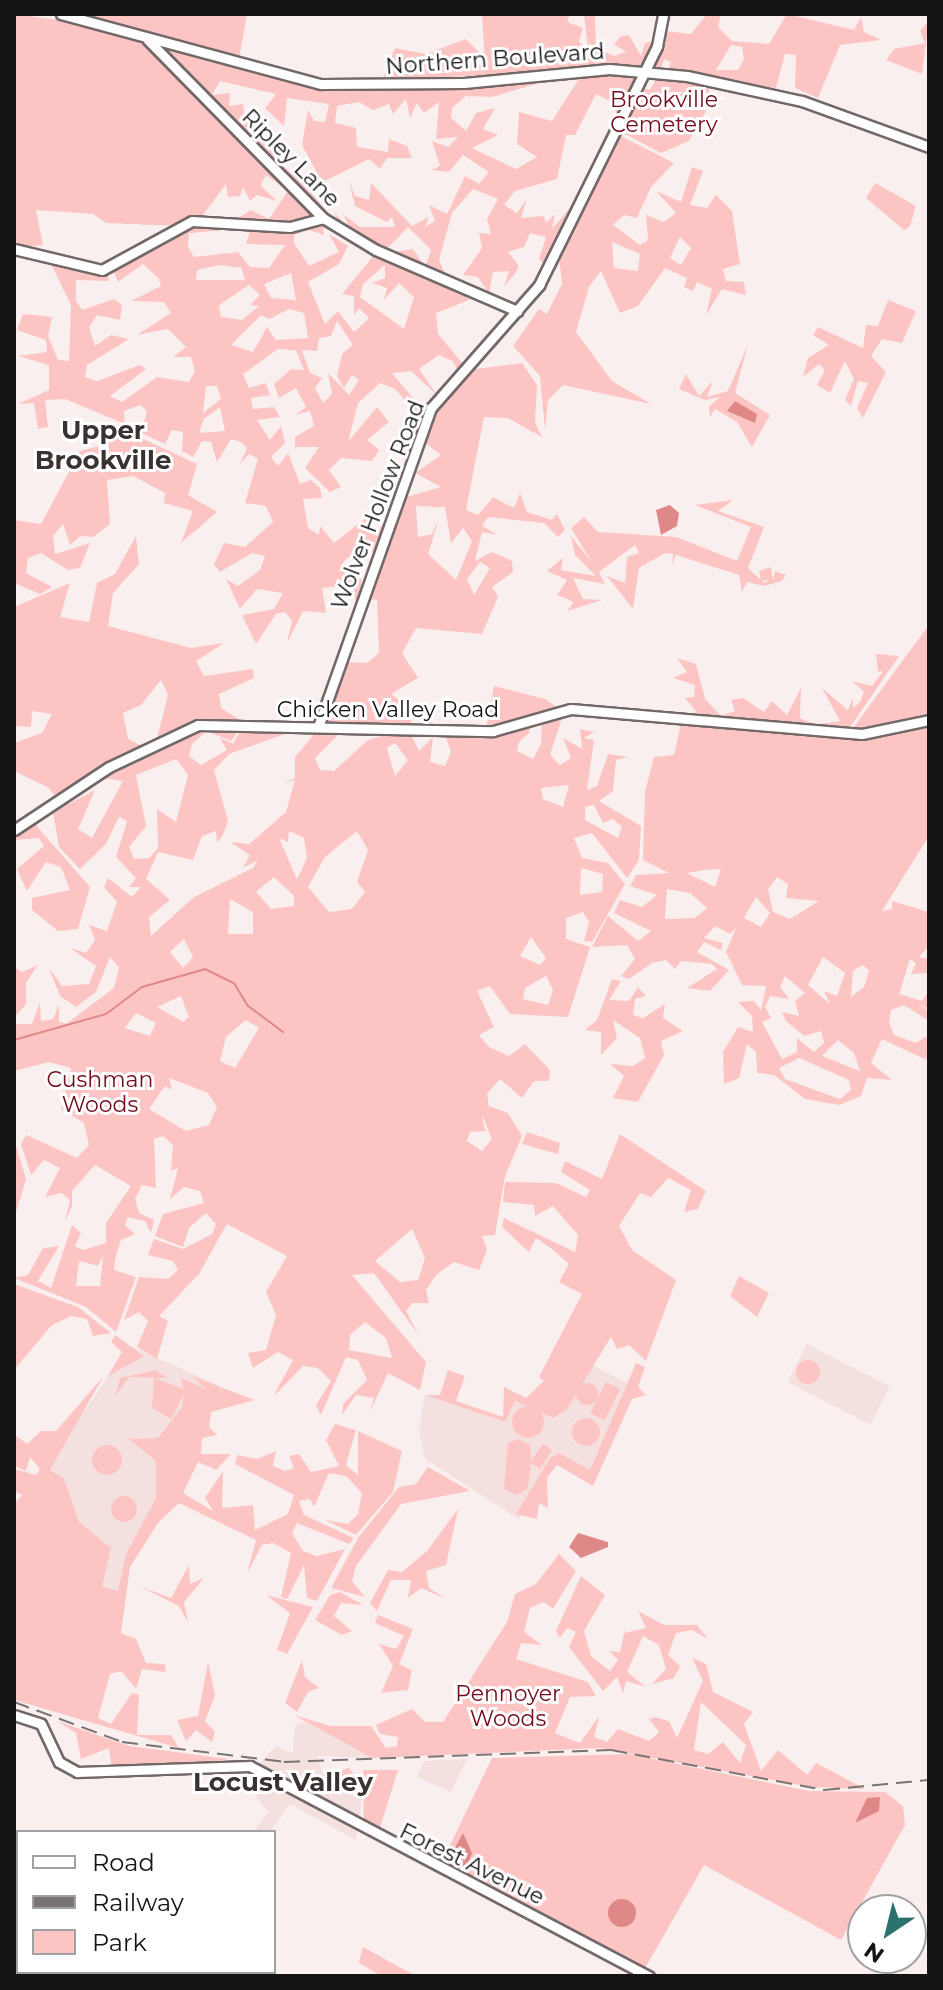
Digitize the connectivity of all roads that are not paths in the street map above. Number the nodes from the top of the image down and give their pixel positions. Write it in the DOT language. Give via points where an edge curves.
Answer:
graph roads {
  1 [pos="61,14"];
  2 [pos="663,14"];
  3 [pos="148,40"];
  4 [pos="645,71"];
  5 [pos="929,147"];
  6 [pos="323,218"];
  7 [pos="14,249"];
  8 [pos="517,311"];
  9 [pos="929,720"];
  10 [pos="319,724"];
  11 [pos="14,830"];
  12 [pos="14,1715"];
  13 [pos="649,1976"];
  1 -- 3 [label="main road, Northern Boulevard"];
  2 -- 4 [label="main road, Wolver Hollow Road"];
  3 -- 4 [label="main road, Northern Boulevard" via="274,76 344,86"];
  3 -- 6 [label="main road, Ripley Lane"];
  4 -- 5 [label="main road, Northern Boulevard" via="802,101"];
  4 -- 8 [label="main road, Wolver Hollow Road" via="545,275"];
  6 -- 7 [label="main road" via="290,227 192,221 102,270"];
  6 -- 8 [label="main road, Ripley Lane" via="376,250"];
  8 -- 10 [label="main road, Wolver Hollow Road" via="431,408"];
  9 -- 10 [label="main road, Chicken Valley Road" via="862,734 582,709 493,731"];
  10 -- 11 [label="main road, Chicken Valley Road" via="185,728"];
  12 -- 13 [label="main road, Forest Avenue" via="41,1724 59,1762 77,1772 151,1764 197,1771 228,1763 281,1783"];
}
